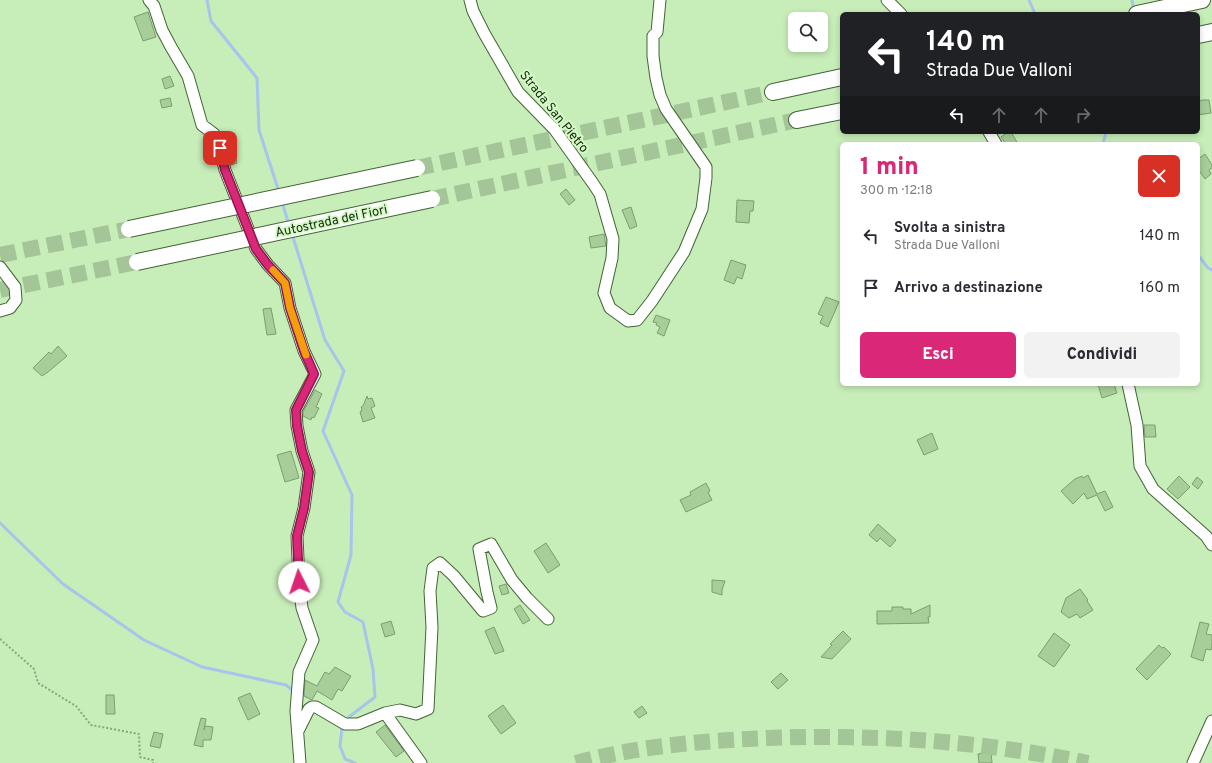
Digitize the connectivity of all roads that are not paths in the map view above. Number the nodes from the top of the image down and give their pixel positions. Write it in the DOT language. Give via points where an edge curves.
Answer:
graph roads {
  1 [pos="149,0"];
  2 [pos="470,0"];
  3 [pos="660,0"];
  4 [pos="887,0"];
  5 [pos="1202,0"];
  6 [pos="899,12"];
  7 [pos="1146,12"];
  8 [pos="1212,32"];
  9 [pos="1200,35"];
  10 [pos="840,78"];
  11 [pos="773,92"];
  12 [pos="840,111"];
  13 [pos="797,120"];
  14 [pos="417,168"];
  15 [pos="432,199"];
  16 [pos="129,229"];
  17 [pos="137,262"];
  18 [pos="0,268"];
  19 [pos="0,311"];
  20 [pos="1128,386"];
  21 [pos="1212,545"];
  22 [pos="548,620"];
  23 [pos="384,713"];
  24 [pos="1212,721"];
  25 [pos="297,731"];
  26 [pos="300,763"];
  27 [pos="421,763"];
  28 [pos="1193,763"];
  1 -- 25 [label="street" via="154,6 162,30 188,76 202,125 214,134 225,170 256,249 285,283 290,308 314,374 296,410 302,451 309,472 297,536 299,582 302,608 314,640 299,672"];
  2 -- 3 [label="street, Strada San Pietro" via="484,33 518,92 555,130 600,194 614,240 604,293 610,308 628,321 637,320 684,252 702,209 705,189 706,167 666,109 660,95 653,56 653,36 657,32"];
  4 -- 6 [label="street"];
  5 -- 7 [label="highway"];
  8 -- 9 [label="highway"];
  10 -- 11 [label="highway"];
  12 -- 13 [label="highway"];
  14 -- 16 [label="highway, bridge"];
  15 -- 17 [label="highway, Autostrada dei Fiori, bridge"];
  18 -- 19 [label="street" via="15,287 16,300 10,308"];
  20 -- 21 [label="street" via="1137,425 1140,466 1153,489"];
  22 -- 23 [label="street" via="512,580 491,544 479,549 491,608 483,611 440,563 434,568 430,591 432,627 428,709 416,714 400,710"];
  23 -- 25 [label="street" via="358,724 345,724 312,707"];
  23 -- 27 [label="street"];
  24 -- 28 [label="street"];
  25 -- 26 [label="street"];
}
